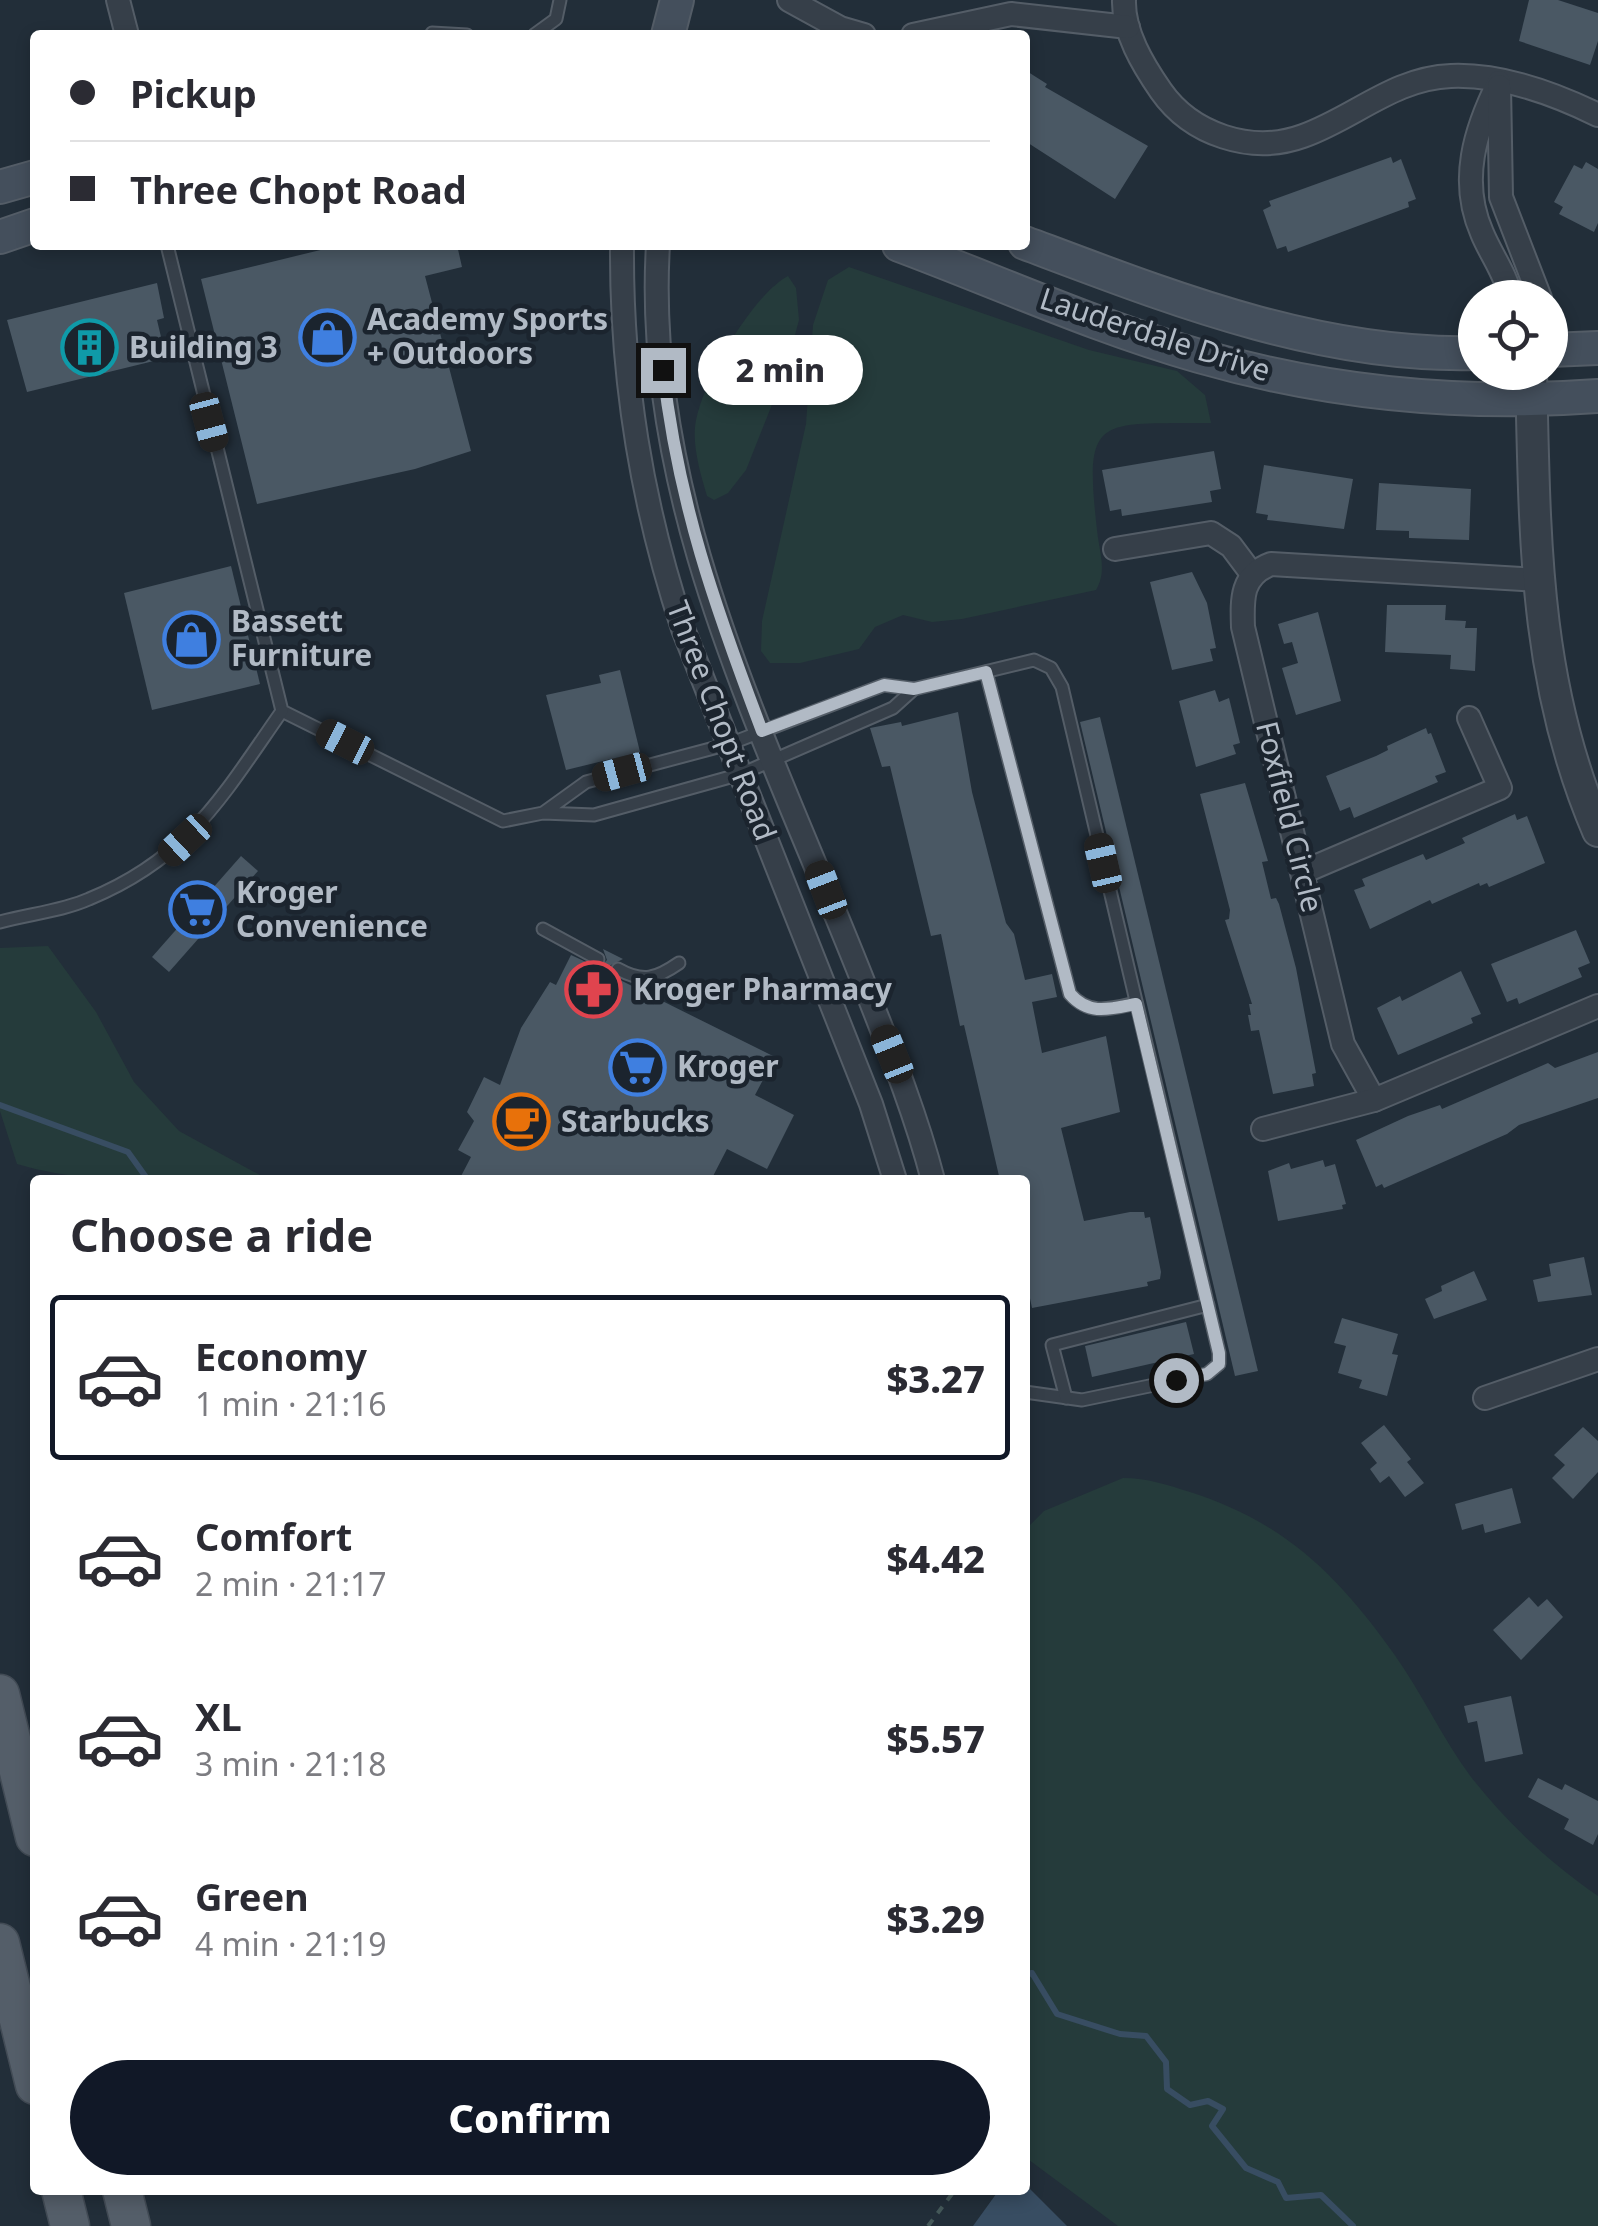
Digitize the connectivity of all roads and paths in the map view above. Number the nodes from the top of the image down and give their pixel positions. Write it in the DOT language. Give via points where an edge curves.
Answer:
graph roads {
  1 [pos="118,0"];
  2 [pos="560,0"];
  3 [pos="677,0"];
  4 [pos="789,0"];
  5 [pos="1124,0"];
  6 [pos="1128,27"];
  7 [pos="126,30"];
  8 [pos="541,30"];
  9 [pos="669,30"];
  10 [pos="847,30"];
  11 [pos="936,30"];
  12 [pos="1499,82"];
  13 [pos="1598,115"];
  14 [pos="30,178"];
  15 [pos="0,187"];
  16 [pos="30,227"];
  17 [pos="0,237"];
  18 [pos="1030,245"];
  19 [pos="168,250"];
  20 [pos="622,250"];
  21 [pos="658,250"];
  22 [pos="912,250"];
  23 [pos="1504,280"];
  24 [pos="1533,280"];
  25 [pos="1598,348"];
  26 [pos="1568,349"];
  27 [pos="1458,351"];
  28 [pos="1459,390"];
  29 [pos="1531,390"];
  30 [pos="1561,390"];
  31 [pos="1598,396"];
  32 [pos="1115,550"];
  33 [pos="1252,574"];
  34 [pos="1538,580"];
  35 [pos="986,672"];
  36 [pos="914,689"];
  37 [pos="282,710"];
  38 [pos="1470,718"];
  39 [pos="762,731"];
  40 [pos="729,744"];
  41 [pos="774,760"];
  42 [pos="741,774"];
  43 [pos="543,813"];
  44 [pos="1598,831"];
  45 [pos="1302,872"];
  46 [pos="0,922"];
  47 [pos="543,930"];
  48 [pos="598,958"];
  49 [pos="679,963"];
  50 [pos="618,969"];
  51 [pos="1136,1004"];
  52 [pos="1598,1006"];
  53 [pos="1374,1100"];
  54 [pos="1263,1130"];
  55 [pos="893,1175"];
  56 [pos="931,1175"];
  57 [pos="1208,1305"];
  58 [pos="1598,1358"];
  59 [pos="1030,1393"];
  60 [pos="1066,1398"];
  61 [pos="1485,1398"];
  62 [pos="0,1694"];
  63 [pos="30,1817"];
  64 [pos="0,1944"];
  65 [pos="25,2062"];
  66 [pos="62,2195"];
  67 [pos="123,2195"];
  68 [pos="951,2195"];
  69 [pos="70,2226"];
  70 [pos="131,2226"];
  71 [pos="928,2226"];
  1 -- 7 [label="street"];
  2 -- 8 [label="lane" via="556,19"];
  3 -- 9 [label="main road"];
  4 -- 10 [label="street"];
  5 -- 6 [label="street"];
  6 -- 11 [label="street" via="1010,14"];
  6 -- 12 [label="street" via="1178,114 1210,134 1244,140 1302,136 1424,80"];
  12 -- 13 [label="street" via="1562,97"];
  12 -- 23 [label="street" via="1472,148 1472,189 1479,226"];
  12 -- 24 [label="street" via="1500,197"];
  14 -- 15 [label="main road"];
  16 -- 17 [label="main road"];
  18 -- 27 [label="main road, Lauderdale Drive" via="1268,326"];
  19 -- 37 [label="lane"];
  20 -- 40 [label="street, Three Chopt Road" via="625,374 642,484 671,592"];
  21 -- 39 [label="street, Three Chopt Road" via="663,370 684,499"];
  22 -- 28 [label="main road, Lauderdale Drive" via="1166,345 1262,372 1402,394"];
  25 -- 26 [label="main road"];
  29 -- 34 [label="street"];
  30 -- 31 [label="main road, Lauderdale Drive"];
  32 -- 33 [label="street" via="1210,533 1231,546"];
  33 -- 34 [label="street" via="1271,564 1312,564"];
  33 -- 45 [label="street, Foxfield Circle" via="1242,597 1243,627"];
  34 -- 44 [label="street" via="1554,698"];
  35 -- 36 [label="lane"];
  35 -- 51 [label="lane" via="1070,994 1098,1011"];
  35 -- 51 [label="lane" via="1034,660 1051,668 1062,687"];
  36 -- 39 [label="lane" via="884,685"];
  36 -- 41 [label="lane" via="893,708"];
  37 -- 43 [label="lane" via="503,820"];
  37 -- 46 [label="lane" via="205,821 165,858 88,900"];
  38 -- 45 [label="street" via="1500,788"];
  39 -- 40 [label="lane"];
  39 -- 41 [label="street, Three Chopt Road"];
  40 -- 42 [label="street, Three Chopt Road"];
  40 -- 43 [label="lane" via="586,782"];
  41 -- 42 [label="lane"];
  41 -- 56 [label="street, Three Chopt Road" via="906,1091"];
  42 -- 43 [label="lane" via="594,815"];
  42 -- 55 [label="street, Three Chopt Road"];
  45 -- 53 [label="street, Foxfield Circle" via="1344,1044"];
  47 -- 48 [label="lane"];
  49 -- 50 [label="lane" via="646,979"];
  51 -- 57 [label="lane"];
  52 -- 53 [label="street"];
  53 -- 54 [label="street"];
  57 -- 60 [label="lane" via="1052,1346"];
  57 -- 60 [label="lane" via="1219,1364 1207,1374"];
  58 -- 61 [label="street"];
  59 -- 60 [label="lane"];
  62 -- 63 [label="main road"];
  64 -- 65 [label="main road"];
  66 -- 69 [label="main road"];
  67 -- 70 [label="main road"];
  68 -- 71 [label="path"];
}
